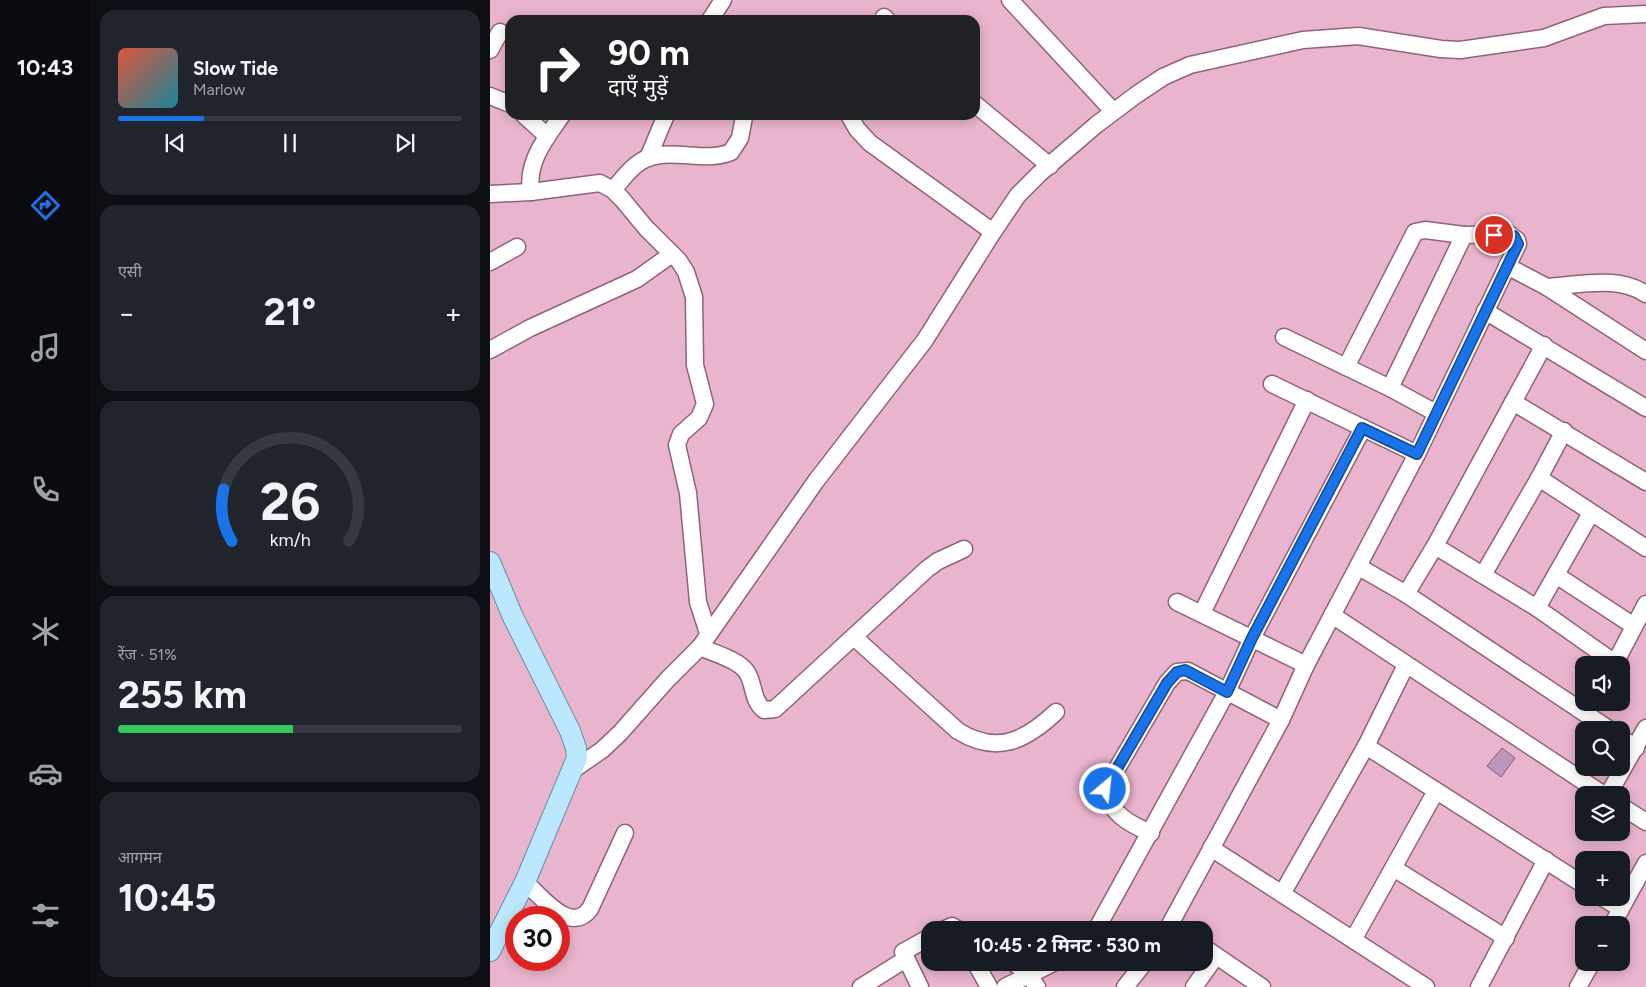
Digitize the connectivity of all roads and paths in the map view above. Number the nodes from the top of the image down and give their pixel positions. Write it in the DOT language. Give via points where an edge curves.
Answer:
graph roads {
  1 [pos="723,0"];
  2 [pos="1010,0"];
  3 [pos="1646,14"];
  4 [pos="713,15"];
  5 [pos="500,32"];
  6 [pos="490,50"];
  7 [pos="490,96"];
  8 [pos="505,102"];
  9 [pos="980,108"];
  10 [pos="1114,111"];
  11 [pos="529,120"];
  12 [pos="558,120"];
  13 [pos="664,120"];
  14 [pos="743,120"];
  15 [pos="852,120"];
  16 [pos="547,136"];
  17 [pos="648,158"];
  18 [pos="1050,166"];
  19 [pos="613,190"];
  20 [pos="531,192"];
  21 [pos="490,194"];
  22 [pos="993,232"];
  23 [pos="1464,235"];
  24 [pos="517,247"];
  25 [pos="672,254"];
  26 [pos="490,262"];
  27 [pos="1507,266"];
  28 [pos="1547,287"];
  29 [pos="1646,294"];
  30 [pos="1485,311"];
  31 [pos="1284,338"];
  32 [pos="1544,345"];
  33 [pos="490,350"];
  34 [pos="1646,352"];
  35 [pos="1346,368"];
  36 [pos="1272,384"];
  37 [pos="1390,388"];
  38 [pos="1307,400"];
  39 [pos="1513,402"];
  40 [pos="1646,408"];
  41 [pos="1436,413"];
  42 [pos="1362,428"];
  43 [pos="1564,431"];
  44 [pos="1417,454"];
  45 [pos="1539,478"];
  46 [pos="1646,482"];
  47 [pos="1591,513"];
  48 [pos="1435,546"];
  49 [pos="1646,548"];
  50 [pos="964,549"];
  51 [pos="490,562"];
  52 [pos="1359,567"];
  53 [pos="1483,575"];
  54 [pos="1556,575"];
  55 [pos="1406,594"];
  56 [pos="1177,602"];
  57 [pos="1646,604"];
  58 [pos="1536,608"];
  59 [pos="1202,613"];
  60 [pos="1332,616"];
  61 [pos="1634,626"];
  62 [pos="854,637"];
  63 [pos="1252,638"];
  64 [pos="704,640"];
  65 [pos="1603,656"];
  66 [pos="1618,656"];
  67 [pos="1306,665"];
  68 [pos="1406,665"];
  69 [pos="1227,692"];
  70 [pos="1575,699"];
  71 [pos="1593,711"];
  72 [pos="1056,712"];
  73 [pos="1281,720"];
  74 [pos="1602,721"];
  75 [pos="1646,728"];
  76 [pos="1630,744"];
  77 [pos="1366,746"];
  78 [pos="1636,748"];
  79 [pos="573,770"];
  80 [pos="1592,786"];
  81 [pos="1612,786"];
  82 [pos="1436,791"];
  83 [pos="1630,812"];
  84 [pos="1646,822"];
  85 [pos="625,833"];
  86 [pos="1151,833"];
  87 [pos="1211,848"];
  88 [pos="1546,860"];
  89 [pos="1646,864"];
  90 [pos="1395,869"];
  91 [pos="1575,879"];
  92 [pos="525,882"];
  93 [pos="1642,884"];
  94 [pos="1282,894"];
  95 [pos="1616,906"];
  96 [pos="1621,909"];
  97 [pos="1617,916"];
  98 [pos="1101,921"];
  99 [pos="1176,921"];
  100 [pos="1506,938"];
  101 [pos="1353,940"];
  102 [pos="921,942"];
  103 [pos="490,951"];
  104 [pos="1213,954"];
  105 [pos="906,959"];
  106 [pos="980,971"];
  107 [pos="1022,971"];
  108 [pos="1045,971"];
  109 [pos="1136,971"];
  110 [pos="1201,971"];
  111 [pos="1587,971"];
  112 [pos="1033,981"];
  113 [pos="862,987"];
  114 [pos="920,987"];
  115 [pos="989,987"];
  116 [pos="1005,987"];
  117 [pos="1125,987"];
  118 [pos="1194,987"];
  119 [pos="1262,987"];
  120 [pos="1426,987"];
  121 [pos="1479,987"];
  122 [pos="1578,987"];
  1 -- 4 [label="street"];
  2 -- 10 [label="street"];
  3 -- 10 [label="street" via="1604,16 1544,38 1460,50 1358,36 1283,43 1176,70"];
  5 -- 6 [label="street"];
  7 -- 8 [label="street"];
  9 -- 18 [label="street"];
  10 -- 18 [label="street"];
  11 -- 16 [label="street"];
  12 -- 16 [label="street"];
  13 -- 17 [label="street"];
  14 -- 17 [label="street" via="731,152"];
  15 -- 22 [label="street" via="870,143"];
  16 -- 20 [label="street" via="530,173"];
  17 -- 19 [label="street" via="633,168"];
  18 -- 22 [label="street" via="1018,195"];
  19 -- 20 [label="street" via="600,183 590,183"];
  19 -- 25 [label="street"];
  20 -- 21 [label="street"];
  22 -- 64 [label="street" via="925,340 816,481"];
  23 -- 27 [label="street" via="1514,236 1518,244"];
  23 -- 35 [label="street" via="1425,230 1415,232"];
  23 -- 37 [label="street"];
  24 -- 26 [label="street"];
  25 -- 33 [label="street" via="637,279"];
  25 -- 64 [label="street" via="686,272 694,297 695,365 705,404 699,418 681,434 677,445 688,493"];
  27 -- 28 [label="street"];
  27 -- 30 [label="street"];
  28 -- 29 [label="street" via="1610,282 1633,286"];
  28 -- 34 [label="street"];
  30 -- 32 [label="street"];
  30 -- 41 [label="street"];
  31 -- 35 [label="street"];
  32 -- 39 [label="street"];
  32 -- 40 [label="street"];
  35 -- 37 [label="street"];
  36 -- 38 [label="street"];
  37 -- 41 [label="street"];
  38 -- 42 [label="street"];
  38 -- 59 [label="street"];
  39 -- 43 [label="street"];
  39 -- 48 [label="street"];
  41 -- 44 [label="street"];
  42 -- 44 [label="street"];
  42 -- 63 [label="street"];
  43 -- 45 [label="street"];
  43 -- 46 [label="street"];
  44 -- 52 [label="street"];
  45 -- 47 [label="street"];
  45 -- 53 [label="street"];
  47 -- 49 [label="street"];
  47 -- 54 [label="street"];
  48 -- 53 [label="street"];
  48 -- 55 [label="street"];
  50 -- 62 [label="street" via="932,564"];
  51 -- 79 [label="main road" via="512,618 570,731 576,748"];
  52 -- 55 [label="street"];
  52 -- 60 [label="street"];
  53 -- 58 [label="street"];
  54 -- 58 [label="street"];
  54 -- 61 [label="street"];
  55 -- 70 [label="street"];
  56 -- 59 [label="street"];
  57 -- 61 [label="street"];
  58 -- 65 [label="street"];
  59 -- 63 [label="street"];
  60 -- 67 [label="street"];
  60 -- 68 [label="street"];
  61 -- 66 [label="street"];
  62 -- 64 [label="street" via="780,707 771,710 764,710 755,699 749,676 741,667"];
  62 -- 72 [label="street" via="973,741 988,744 1019,739 1039,728"];
  63 -- 67 [label="street"];
  63 -- 69 [label="street"];
  64 -- 79 [label="street" via="615,738"];
  67 -- 73 [label="street"];
  68 -- 77 [label="street"];
  68 -- 80 [label="street"];
  69 -- 73 [label="street"];
  69 -- 86 [label="street"];
  69 -- 86 [label="street" via="1188,671 1177,672 1167,683 1107,784 1106,794 1120,817"];
  71 -- 74 [label="street"];
  73 -- 87 [label="street"];
  75 -- 78 [label="street"];
  76 -- 78 [label="street"];
  77 -- 82 [label="street"];
  77 -- 94 [label="street"];
  78 -- 81 [label="street"];
  79 -- 92 [label="main road"];
  82 -- 88 [label="street"];
  82 -- 90 [label="street"];
  83 -- 84 [label="street"];
  85 -- 92 [label="street" via="590,909 576,920 565,917"];
  86 -- 98 [label="street"];
  87 -- 94 [label="street"];
  87 -- 99 [label="street"];
  88 -- 91 [label="street"];
  88 -- 100 [label="street"];
  89 -- 93 [label="street"];
  90 -- 100 [label="street"];
  90 -- 101 [label="street"];
  92 -- 103 [label="main road"];
  93 -- 96 [label="street"];
  94 -- 101 [label="street"];
  95 -- 96 [label="street"];
  96 -- 97 [label="street"];
  100 -- 121 [label="street"];
  101 -- 120 [label="street"];
  102 -- 105 [label="street" via="904,950"];
  104 -- 119 [label="street"];
  105 -- 113 [label="street"];
  105 -- 114 [label="street"];
  106 -- 115 [label="street"];
  107 -- 112 [label="street"];
  108 -- 112 [label="street"];
  109 -- 117 [label="street"];
  110 -- 118 [label="street"];
  111 -- 122 [label="street"];
  112 -- 116 [label="street"];
}
